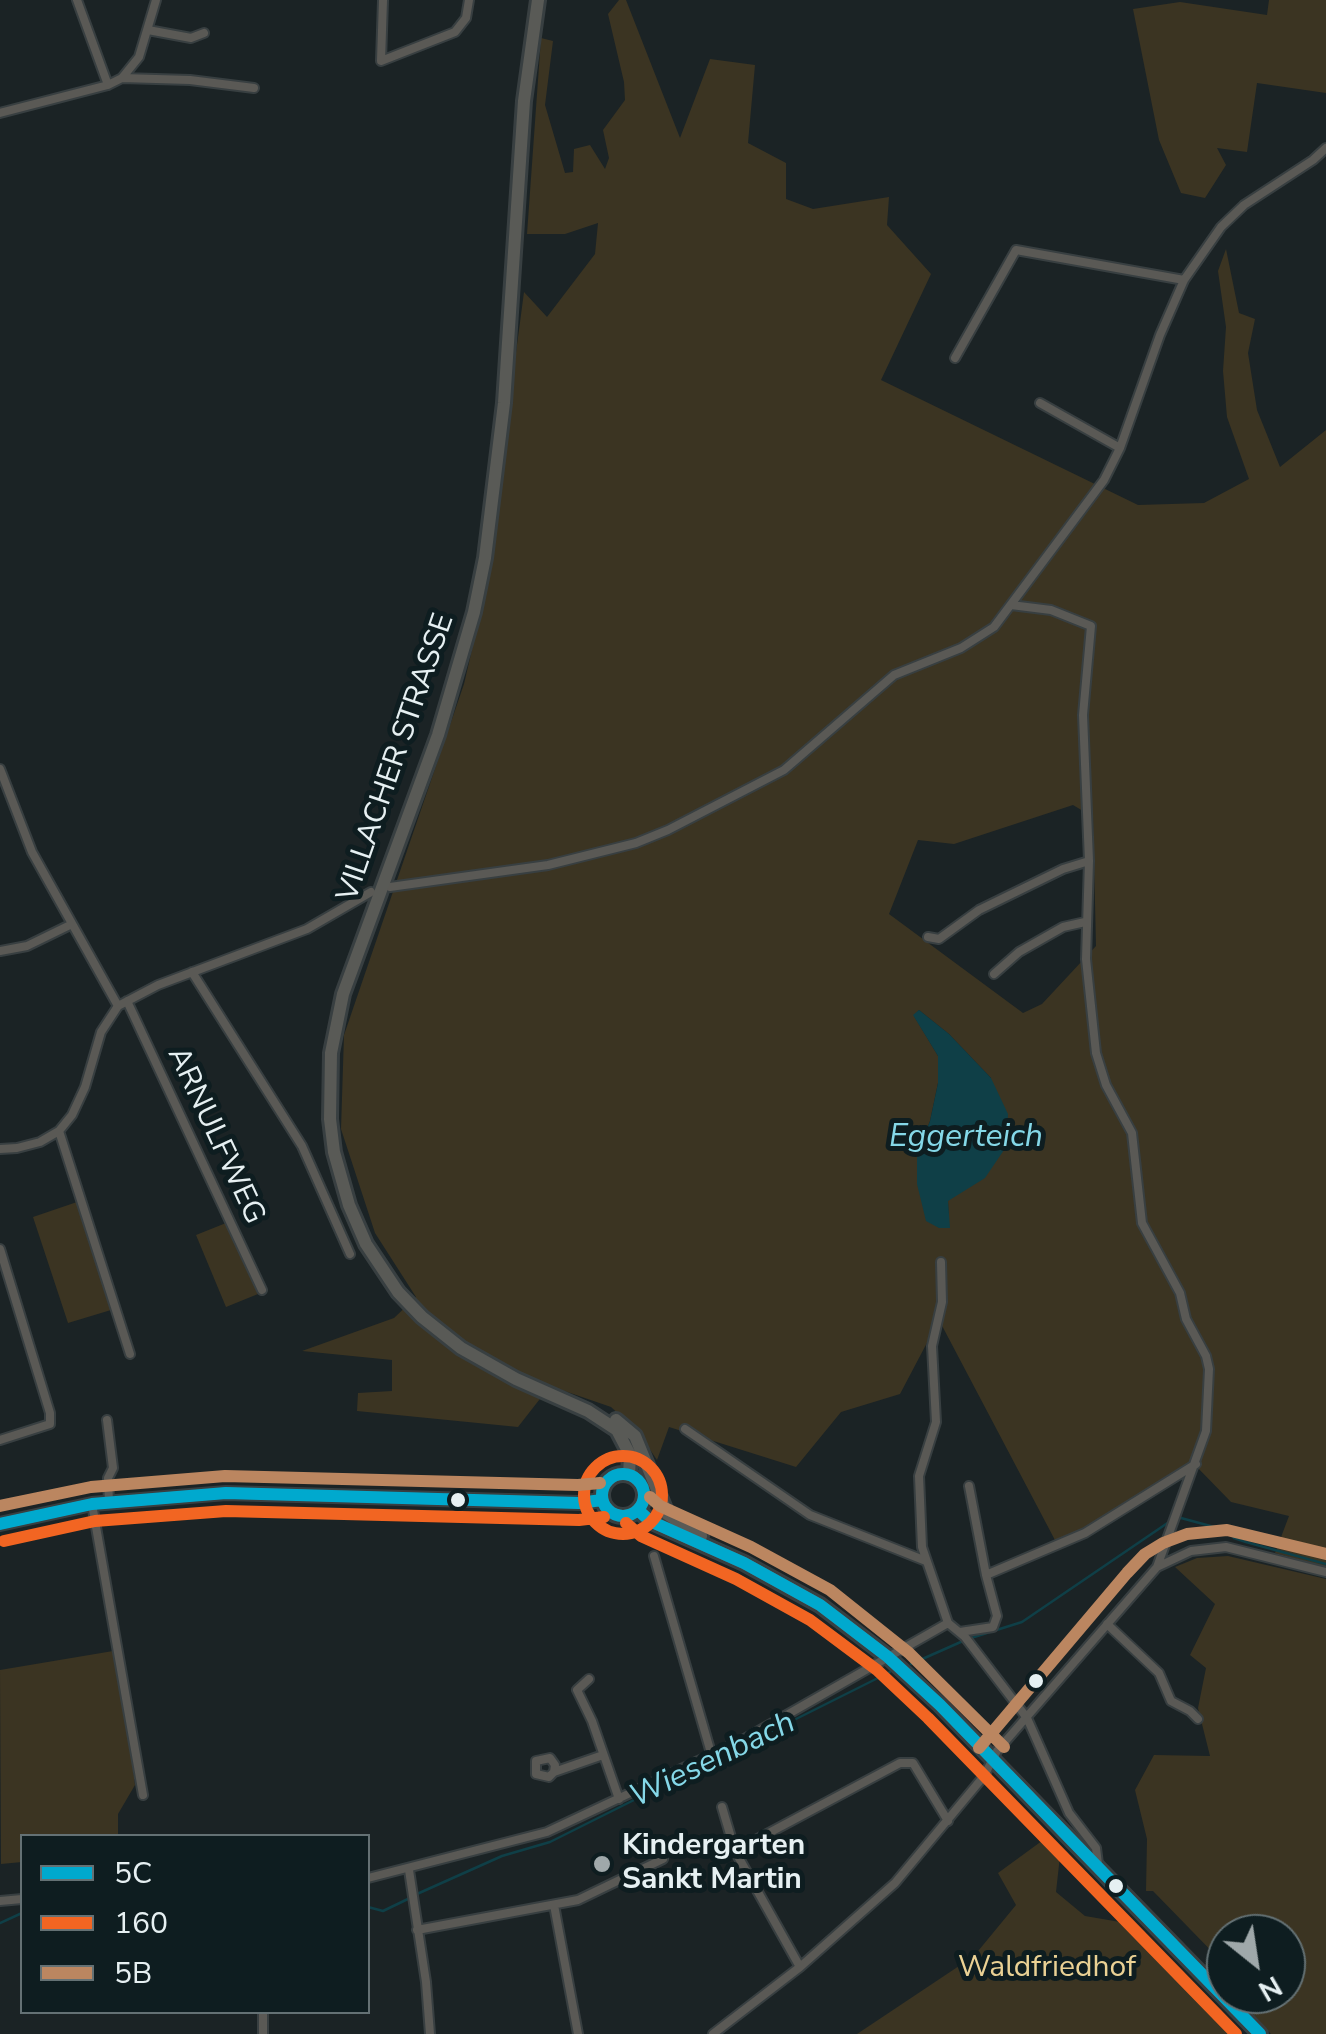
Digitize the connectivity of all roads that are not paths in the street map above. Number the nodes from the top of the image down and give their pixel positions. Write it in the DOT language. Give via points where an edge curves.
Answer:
graph roads {
  1 [pos="77,0"];
  2 [pos="156,0"];
  3 [pos="383,0"];
  4 [pos="470,0"];
  5 [pos="538,0"];
  6 [pos="148,30"];
  7 [pos="204,33"];
  8 [pos="122,78"];
  9 [pos="108,85"];
  10 [pos="254,88"];
  11 [pos="0,113"];
  12 [pos="1326,148"];
  13 [pos="1184,280"];
  14 [pos="955,358"];
  15 [pos="1040,403"];
  16 [pos="1120,448"];
  17 [pos="1011,604"];
  18 [pos="0,769"];
  19 [pos="1089,862"];
  20 [pos="390,887"];
  21 [pos="370,892"];
  22 [pos="1086,922"];
  23 [pos="70,924"];
  24 [pos="928,937"];
  25 [pos="0,951"];
  26 [pos="192,972"];
  27 [pos="994,974"];
  28 [pos="127,1000"];
  29 [pos="118,1006"];
  30 [pos="59,1130"];
  31 [pos="0,1148"];
  32 [pos="0,1249"];
  33 [pos="350,1254"];
  34 [pos="941,1262"];
  35 [pos="262,1290"];
  36 [pos="130,1354"];
  37 [pos="588,1411"];
  38 [pos="107,1420"];
  39 [pos="685,1428"];
  40 [pos="0,1440"];
  41 [pos="1196,1464"];
  42 [pos="629,1475"];
  43 [pos="969,1486"];
  44 [pos="602,1500"];
  45 [pos="109,1503"];
  46 [pos="92,1504"];
  47 [pos="638,1510"];
  48 [pos="0,1524"];
  49 [pos="713,1548"];
  50 [pos="654,1556"];
  51 [pos="926,1561"];
  52 [pos="1157,1566"];
  53 [pos="1326,1572"];
  54 [pos="986,1575"];
  55 [pos="948,1623"];
  56 [pos="1108,1624"];
  57 [pos="965,1637"];
  58 [pos="888,1657"];
  59 [pos="588,1679"];
  60 [pos="1027,1718"];
  61 [pos="1198,1720"];
  62 [pos="712,1753"];
  63 [pos="604,1755"];
  64 [pos="992,1760"];
  65 [pos="554,1772"];
  66 [pos="143,1795"];
  67 [pos="620,1800"];
  68 [pos="722,1807"];
  69 [pos="948,1822"];
  70 [pos="735,1851"];
  71 [pos="663,1859"];
  72 [pos="1098,1868"];
  73 [pos="409,1870"];
  74 [pos="370,1878"];
  75 [pos="554,1904"];
  76 [pos="417,1930"];
  77 [pos="800,1967"];
  78 [pos="430,2034"];
  79 [pos="578,2034"];
  80 [pos="713,2034"];
  81 [pos="1260,2034"];
  1 -- 9 [label="street"];
  2 -- 6 [label="street"];
  3 -- 4 [label="street" via="381,61 455,32"];
  5 -- 37 [label="main road, VILLACHER STRASSE" via="485,558 438,735 343,994 329,1082 341,1180 382,1271 422,1317 490,1366"];
  6 -- 7 [label="street" via="191,38"];
  6 -- 8 [label="street"];
  8 -- 9 [label="street"];
  8 -- 10 [label="street"];
  9 -- 11 [label="street"];
  12 -- 13 [label="street" via="1244,205"];
  13 -- 14 [label="street" via="1016,250"];
  13 -- 16 [label="street"];
  15 -- 16 [label="street"];
  16 -- 17 [label="street" via="1104,480"];
  17 -- 19 [label="street" via="1091,626 1083,715"];
  17 -- 20 [label="street" via="994,627 961,648 894,674 784,770 668,830 548,865"];
  18 -- 23 [label="street"];
  19 -- 22 [label="street"];
  19 -- 24 [label="street" via="979,910 939,939"];
  21 -- 26 [label="street" via="307,928"];
  22 -- 27 [label="street" via="1019,952"];
  22 -- 41 [label="street" via="1096,1053 1132,1133 1142,1224 1180,1293 1209,1369 1206,1431"];
  23 -- 25 [label="street" via="27,946"];
  23 -- 29 [label="street"];
  26 -- 28 [label="street"];
  26 -- 33 [label="street" via="302,1146"];
  28 -- 29 [label="street"];
  28 -- 35 [label="street, ARNULFWEG"];
  29 -- 30 [label="street" via="100,1032 72,1115"];
  30 -- 31 [label="street" via="40,1142"];
  30 -- 36 [label="street"];
  32 -- 40 [label="street" via="50,1414 50,1424"];
  34 -- 51 [label="street" via="942,1302 932,1346 936,1422 919,1476"];
  37 -- 42 [label="main road" via="625,1441"];
  37 -- 49 [label="main road" via="608,1413 635,1436 667,1514"];
  38 -- 45 [label="street"];
  39 -- 51 [label="street" via="810,1516"];
  41 -- 52 [label="street"];
  41 -- 54 [label="street" via="1085,1533"];
  42 -- 44 [label="main road" via="610,1479"];
  42 -- 47 [label="main road" via="643,1489"];
  43 -- 54 [label="street"];
  44 -- 45 [label="main road" via="226,1493"];
  44 -- 47 [label="main road" via="618,1516"];
  45 -- 46 [label="main road"];
  46 -- 48 [label="main road"];
  46 -- 66 [label="street"];
  47 -- 49 [label="main road"];
  49 -- 58 [label="main road" via="820,1605"];
  50 -- 62 [label="street"];
  51 -- 55 [label="street"];
  52 -- 53 [label="street" via="1191,1551 1226,1547"];
  52 -- 56 [label="street"];
  54 -- 57 [label="street" via="996,1616 992,1627"];
  55 -- 57 [label="street"];
  55 -- 58 [label="street"];
  56 -- 60 [label="street"];
  56 -- 61 [label="street" via="1159,1673 1171,1701"];
  57 -- 60 [label="street"];
  58 -- 62 [label="street"];
  58 -- 64 [label="main road"];
  59 -- 63 [label="street" via="578,1690"];
  60 -- 64 [label="street"];
  60 -- 72 [label="street" via="1070,1812 1096,1848"];
  62 -- 67 [label="street"];
  63 -- 65 [label="street"];
  63 -- 67 [label="street"];
  64 -- 69 [label="street"];
  64 -- 72 [label="main road"];
  67 -- 73 [label="street" via="547,1832"];
  68 -- 70 [label="street"];
  69 -- 70 [label="street" via="913,1764 900,1763"];
  69 -- 77 [label="street" via="895,1883"];
  70 -- 77 [label="street"];
  71 -- 75 [label="street" via="578,1900"];
  72 -- 81 [label="main road"];
  73 -- 74 [label="street"];
  73 -- 76 [label="street"];
  75 -- 76 [label="street"];
  75 -- 79 [label="street"];
  76 -- 78 [label="street"];
  77 -- 80 [label="street"];
}
